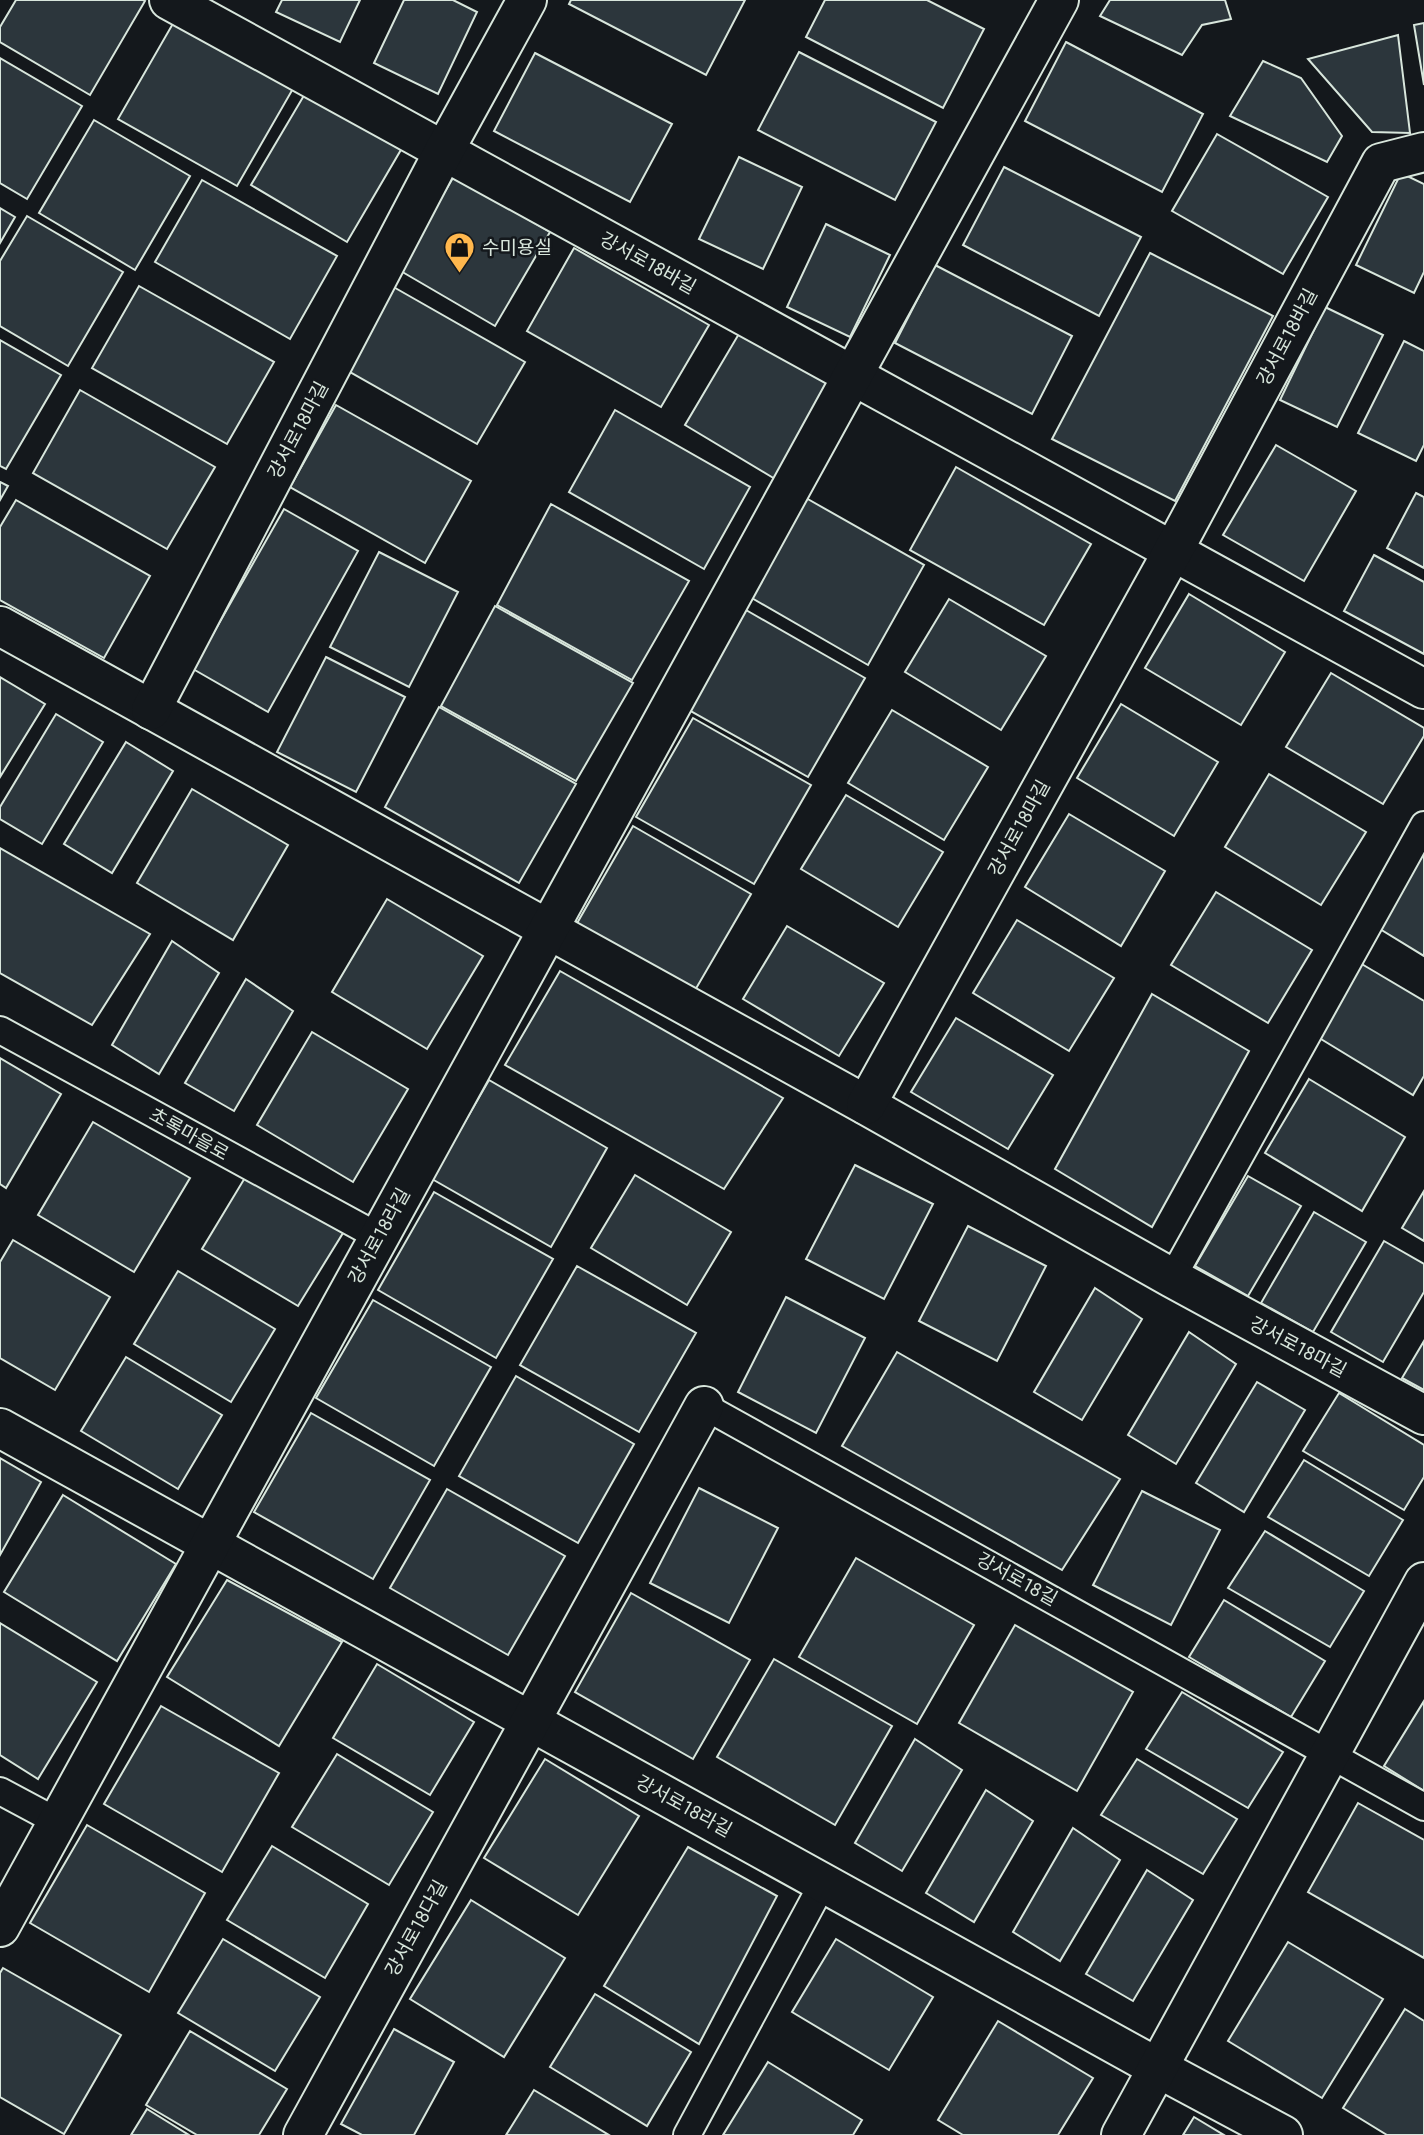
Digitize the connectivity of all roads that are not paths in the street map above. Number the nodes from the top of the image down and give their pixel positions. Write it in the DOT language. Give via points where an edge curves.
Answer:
graph roads {
  1 [pos="169,0"];
  2 [pos="527,0"];
  3 [pos="1059,0"];
  4 [pos="444,151"];
  5 [pos="1424,152"];
  6 [pos="853,375"];
  7 [pos="1173,551"];
  8 [pos="0,626"];
  9 [pos="1424,689"];
  10 [pos="151,710"];
  11 [pos="1424,825"];
  12 [pos="548,929"];
  13 [pos="0,1030"];
  14 [pos="866,1105"];
  15 [pos="379,1237"];
  16 [pos="1172,1279"];
  17 [pos="704,1406"];
  18 [pos="1424,1415"];
  19 [pos="0,1428"];
  20 [pos="211,1545"];
  21 [pos="1424,1582"];
  22 [pos="529,1720"];
  23 [pos="1330,1754"];
  24 [pos="0,1791"];
  25 [pos="1424,1807"];
  26 [pos="58,1822"];
  27 [pos="823,1883"];
  28 [pos="0,1927"];
  29 [pos="1158,2068"];
  30 [pos="303,2135"];
  31 [pos="687,2135"];
  32 [pos="1121,2135"];
  33 [pos="1283,2135"];
  1 -- 4 [label="street, 강서로18바길"];
  2 -- 4 [label="street"];
  3 -- 6 [label="street"];
  4 -- 6 [label="street, 강서로18바길"];
  4 -- 10 [label="street, 강서로18마길"];
  5 -- 7 [label="street, 강서로18바길" via="1381,163"];
  6 -- 7 [label="street, 강서로18바길"];
  6 -- 12 [label="street"];
  7 -- 9 [label="street, 강서로18바길"];
  7 -- 14 [label="street, 강서로18마길"];
  8 -- 10 [label="street, 강서로18마길"];
  10 -- 12 [label="street, 강서로18마길"];
  11 -- 16 [label="lane"];
  12 -- 14 [label="street, 강서로18마길"];
  12 -- 15 [label="street, 강서로18라길"];
  13 -- 15 [label="lane, 초록마을로"];
  14 -- 16 [label="street, 강서로18마길"];
  15 -- 20 [label="street, 강서로18라길"];
  16 -- 18 [label="street, 강서로18마길"];
  17 -- 22 [label="street, 강서로18다길"];
  17 -- 23 [label="lane, 강서로18길"];
  19 -- 20 [label="street, 강서로18라길"];
  20 -- 22 [label="street, 강서로18라길"];
  20 -- 26 [label="street"];
  21 -- 23 [label="street"];
  22 -- 27 [label="street, 강서로18라길"];
  22 -- 30 [label="street, 강서로18다길"];
  23 -- 25 [label="lane, 강서로18길"];
  23 -- 29 [label="street"];
  24 -- 26 [label="lane"];
  26 -- 28 [label="street"];
  27 -- 29 [label="street, 강서로18라길"];
  27 -- 31 [label="lane"];
  29 -- 32 [label="street"];
  29 -- 33 [label="street"];
}
